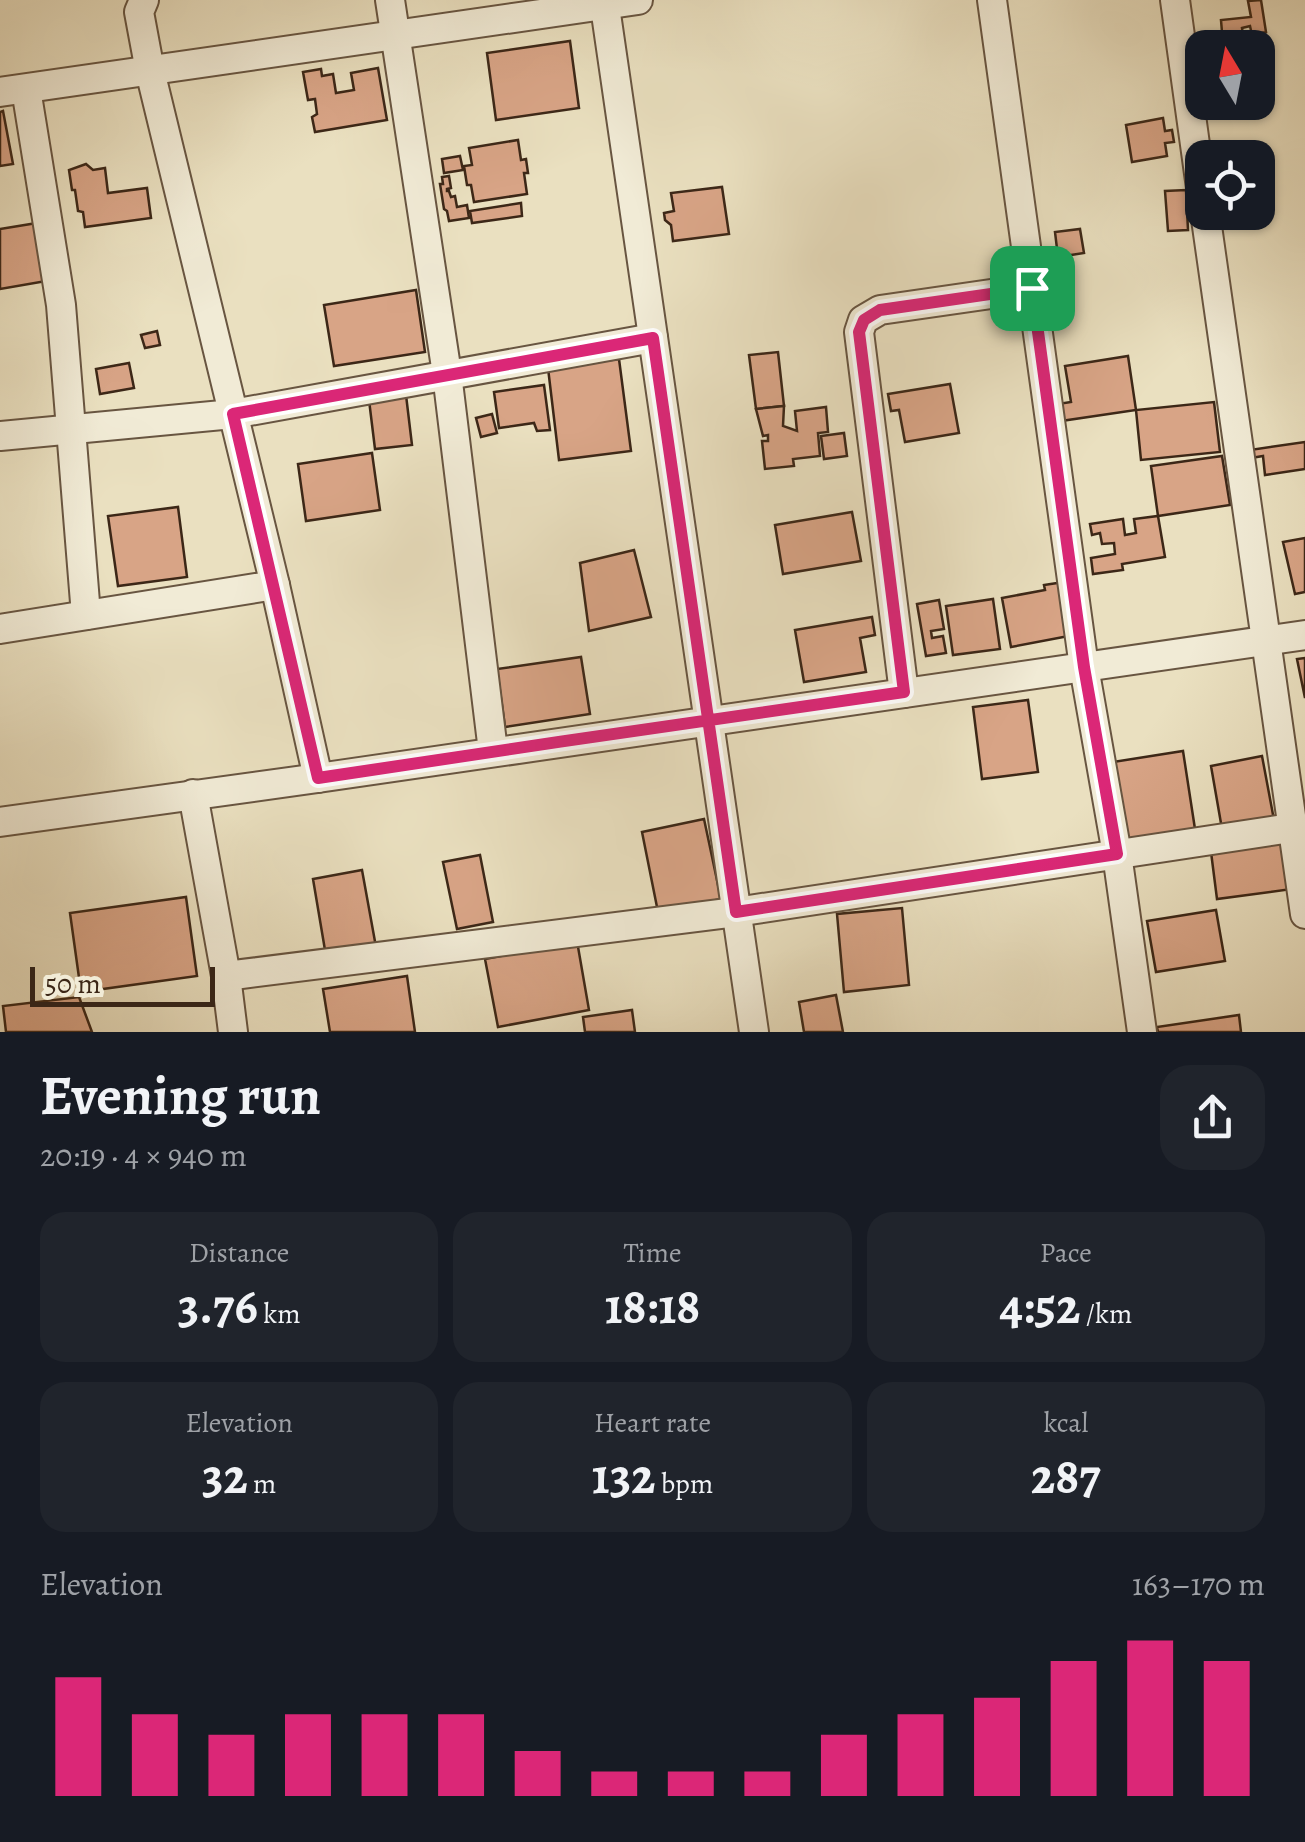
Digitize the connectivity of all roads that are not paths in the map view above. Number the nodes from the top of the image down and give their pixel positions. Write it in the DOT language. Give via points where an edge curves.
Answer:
graph roads {
  1 [pos="144,0"];
  2 [pos="390,0"];
  3 [pos="638,0"];
  4 [pos="992,0"];
  5 [pos="1175,0"];
  6 [pos="604,2"];
  7 [pos="396,35"];
  8 [pos="150,71"];
  9 [pos="13,91"];
  10 [pos="1194,140"];
  11 [pos="1208,230"];
  12 [pos="1032,288"];
  13 [pos="653,338"];
  14 [pos="447,374"];
  15 [pos="233,414"];
  16 [pos="71,429"];
  17 [pos="0,436"];
  18 [pos="275,586"];
  19 [pos="86,614"];
  20 [pos="0,629"];
  21 [pos="1305,635"];
  22 [pos="1265,641"];
  23 [pos="1084,667"];
  24 [pos="904,692"];
  25 [pos="708,720"];
  26 [pos="493,751"];
  27 [pos="318,778"];
  28 [pos="193,794"];
  29 [pos="0,822"];
  30 [pos="1291,828"];
  31 [pos="1117,854"];
  32 [pos="736,912"];
  33 [pos="1305,914"];
  34 [pos="226,976"];
  35 [pos="233,1032"];
  36 [pos="754,1032"];
  37 [pos="1142,1032"];
  1 -- 8 [label="street"];
  2 -- 7 [label="street"];
  3 -- 6 [label="street"];
  4 -- 12 [label="street"];
  5 -- 10 [label="street"];
  6 -- 7 [label="street"];
  6 -- 13 [label="street"];
  7 -- 8 [label="street"];
  7 -- 14 [label="street"];
  8 -- 9 [label="street"];
  8 -- 15 [label="street"];
  9 -- 16 [label="street" via="61,305"];
  11 -- 22 [label="street"];
  12 -- 23 [label="street"];
  12 -- 24 [label="street" via="880,310 859,332"];
  13 -- 14 [label="street"];
  13 -- 25 [label="street"];
  14 -- 15 [label="street"];
  14 -- 26 [label="street"];
  15 -- 16 [label="street"];
  15 -- 18 [label="street"];
  16 -- 17 [label="street"];
  16 -- 19 [label="street"];
  18 -- 19 [label="street"];
  18 -- 27 [label="street"];
  19 -- 20 [label="street"];
  21 -- 22 [label="street"];
  22 -- 23 [label="street"];
  22 -- 30 [label="street"];
  23 -- 24 [label="street"];
  23 -- 31 [label="street"];
  24 -- 25 [label="street"];
  25 -- 26 [label="street"];
  25 -- 32 [label="street"];
  26 -- 27 [label="street"];
  27 -- 28 [label="street"];
  28 -- 29 [label="street"];
  28 -- 34 [label="street"];
  30 -- 31 [label="street"];
  30 -- 33 [label="street"];
  31 -- 32 [label="street"];
  31 -- 37 [label="street"];
  32 -- 34 [label="street"];
  32 -- 36 [label="street"];
  34 -- 35 [label="street"];
}
